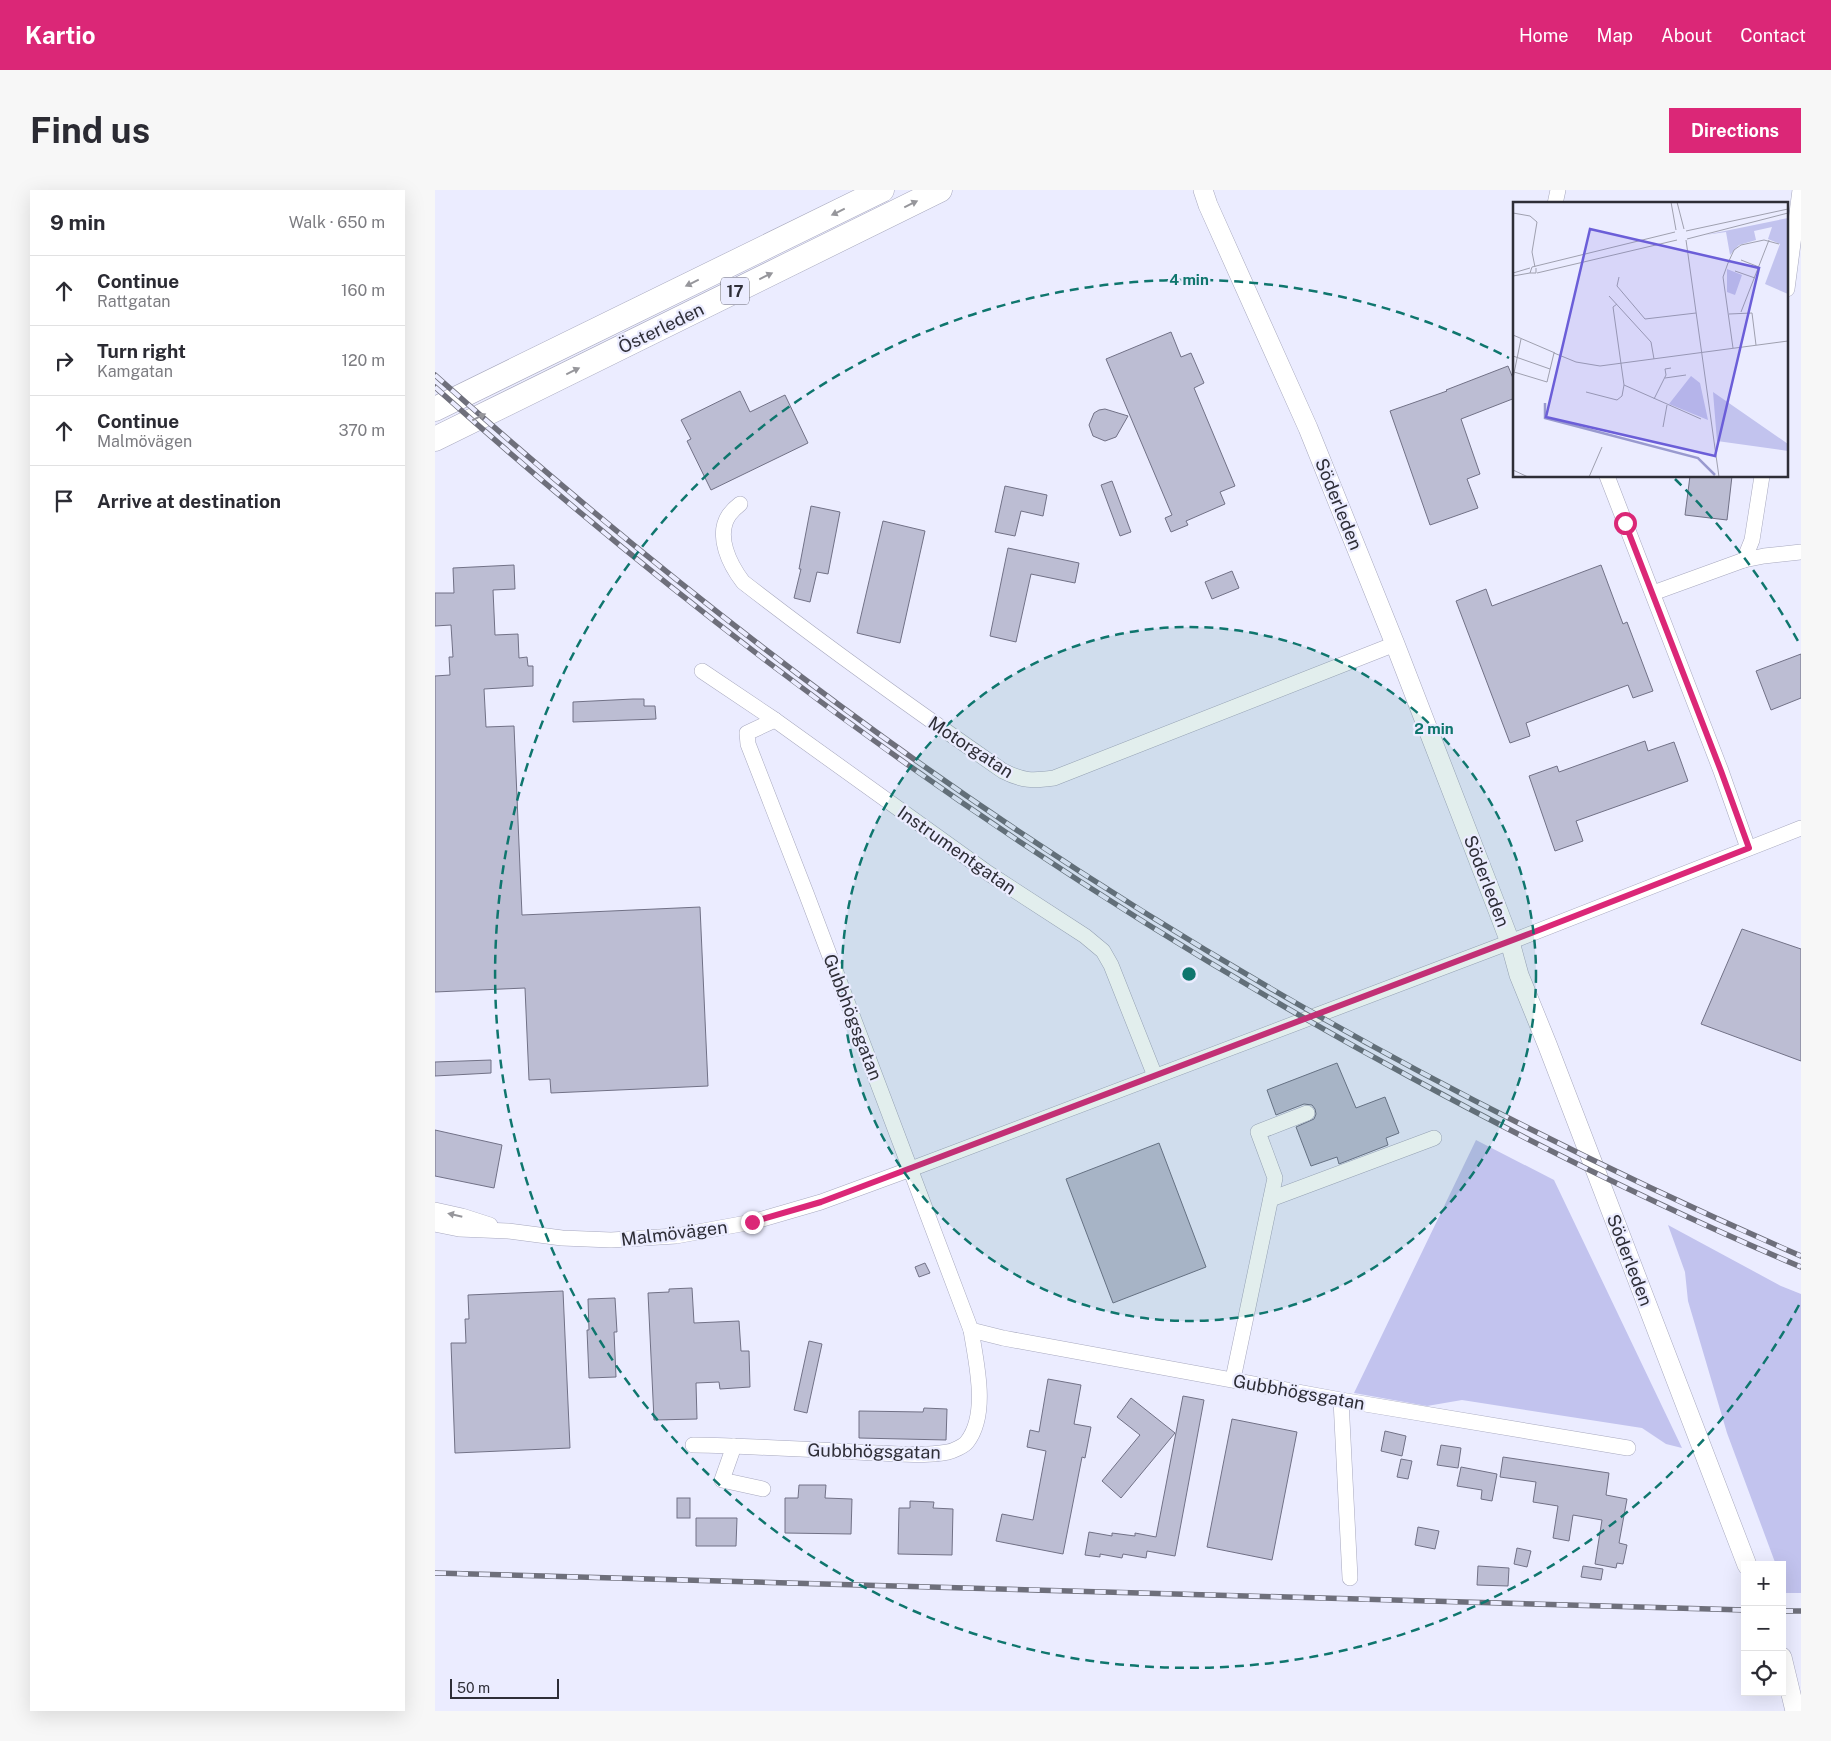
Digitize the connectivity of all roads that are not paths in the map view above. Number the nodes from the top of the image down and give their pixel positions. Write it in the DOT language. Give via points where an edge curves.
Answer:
graph roads {
  1 [pos="882,190"];
  2 [pos="941,190"];
  3 [pos="1800,190"];
  4 [pos="1203,195"];
  5 [pos="1789,272"];
  6 [pos="435,409"];
  7 [pos="435,439"];
  8 [pos="1608,478"];
  9 [pos="1762,478"];
  10 [pos="740,504"];
  11 [pos="1801,552"];
  12 [pos="1744,560"];
  13 [pos="1653,593"];
  14 [pos="1395,644"];
  15 [pos="702,671"];
  16 [pos="775,720"];
  17 [pos="1801,828"];
  18 [pos="1749,848"];
  19 [pos="1510,942"];
  20 [pos="1155,1076"];
  21 [pos="1307,1113"];
  22 [pos="1434,1138"];
  23 [pos="911,1168"];
  24 [pos="1271,1199"];
  25 [pos="435,1210"];
  26 [pos="435,1224"];
  27 [pos="508,1231"];
  28 [pos="971,1330"];
  29 [pos="1233,1379"];
  30 [pos="1341,1400"];
  31 [pos="693,1445"];
  32 [pos="735,1446"];
  33 [pos="1627,1448"];
  34 [pos="763,1489"];
  35 [pos="1745,1561"];
  36 [pos="1349,1578"];
  37 [pos="1786,1665"];
  38 [pos="1786,1674"];
  39 [pos="1801,1696"];
  40 [pos="1795,1711"];
  1 -- 6 [label="main road, Österleden / 17, one-way"];
  7 -- 2 [label="main road, Österleden / 17, one-way"];
  3 -- 5 [label="street"];
  4 -- 14 [label="street, Söderleden" via="1293,393"];
  8 -- 13 [label="street"];
  9 -- 12 [label="street" via="1752,540"];
  10 -- 14 [label="street, Motorgatan" via="728,516 723,534 727,554 743,582 911,707 1003,771 1019,778 1034,781 1053,778"];
  11 -- 12 [label="street"];
  12 -- 13 [label="street"];
  13 -- 18 [label="street"];
  14 -- 19 [label="street, Söderleden"];
  15 -- 16 [label="street, Instrumentgatan"];
  16 -- 20 [label="street, Instrumentgatan" via="1103,951"];
  16 -- 23 [label="street, Gubbhögsgatan" via="747,733 748,744"];
  17 -- 18 [label="street, Malmövägen"];
  18 -- 19 [label="street, Malmövägen"];
  19 -- 20 [label="street, Malmövägen"];
  19 -- 35 [label="street, Söderleden" via="1519,975"];
  20 -- 23 [label="street, Malmövägen"];
  21 -- 24 [label="street" via="1258,1132 1275,1178"];
  22 -- 24 [label="street"];
  23 -- 27 [label="street, Malmövägen" via="821,1202 752,1222 676,1236 611,1240"];
  23 -- 28 [label="street, Gubbhögsgatan"];
  24 -- 29 [label="street"];
  27 -- 25 [label="street, Malmövägen, one-way"];
  26 -- 27 [label="street, Malmövägen" via="459,1229"];
  28 -- 29 [label="street, Gubbhögsgatan"];
  28 -- 32 [label="street, Gubbhögsgatan" via="979,1393 974,1430 967,1444 949,1452 929,1454"];
  29 -- 30 [label="street, Gubbhögsgatan"];
  30 -- 33 [label="street, Gubbhögsgatan"];
  30 -- 36 [label="street"];
  31 -- 32 [label="street, Gubbhögsgatan" via="711,1439"];
  32 -- 34 [label="street" via="722,1480"];
  37 -- 39 [label="street"];
  38 -- 40 [label="street"];
}
